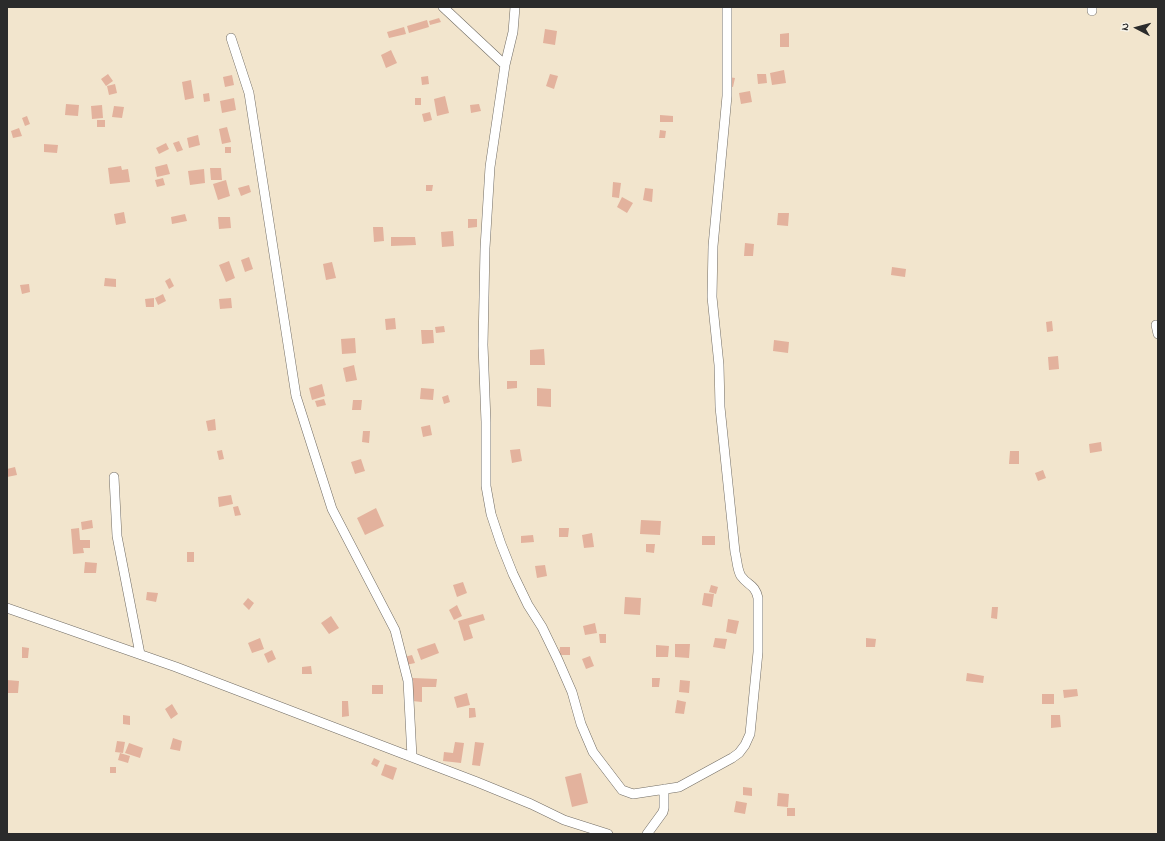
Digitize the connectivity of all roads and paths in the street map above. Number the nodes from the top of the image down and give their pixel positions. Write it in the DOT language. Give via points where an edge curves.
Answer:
graph roads {
  1 [pos="443,7"];
  2 [pos="515,7"];
  3 [pos="727,7"];
  4 [pos="231,38"];
  5 [pos="505,65"];
  6 [pos="114,477"];
  7 [pos="7,608"];
  8 [pos="140,654"];
  9 [pos="412,757"];
  10 [pos="664,789"];
  11 [pos="608,834"];
  12 [pos="647,834"];
  1 -- 5 [label="street"];
  2 -- 5 [label="street"];
  3 -- 10 [label="street" via="727,96 713,246 712,297 734,544 740,575 753,587 758,598 758,652 750,734 745,745 739,753 679,787"];
  4 -- 9 [label="street" via="249,93 296,396 332,509 395,630 408,681"];
  5 -- 10 [label="street" via="490,167 485,248 483,345 486,486 490,514 513,574 542,627 572,692 592,752 622,790 638,794"];
  6 -- 8 [label="street" via="117,536"];
  7 -- 8 [label="street"];
  8 -- 9 [label="street"];
  9 -- 11 [label="street" via="497,790 564,820"];
  10 -- 12 [label="street" via="663,812"];
}
